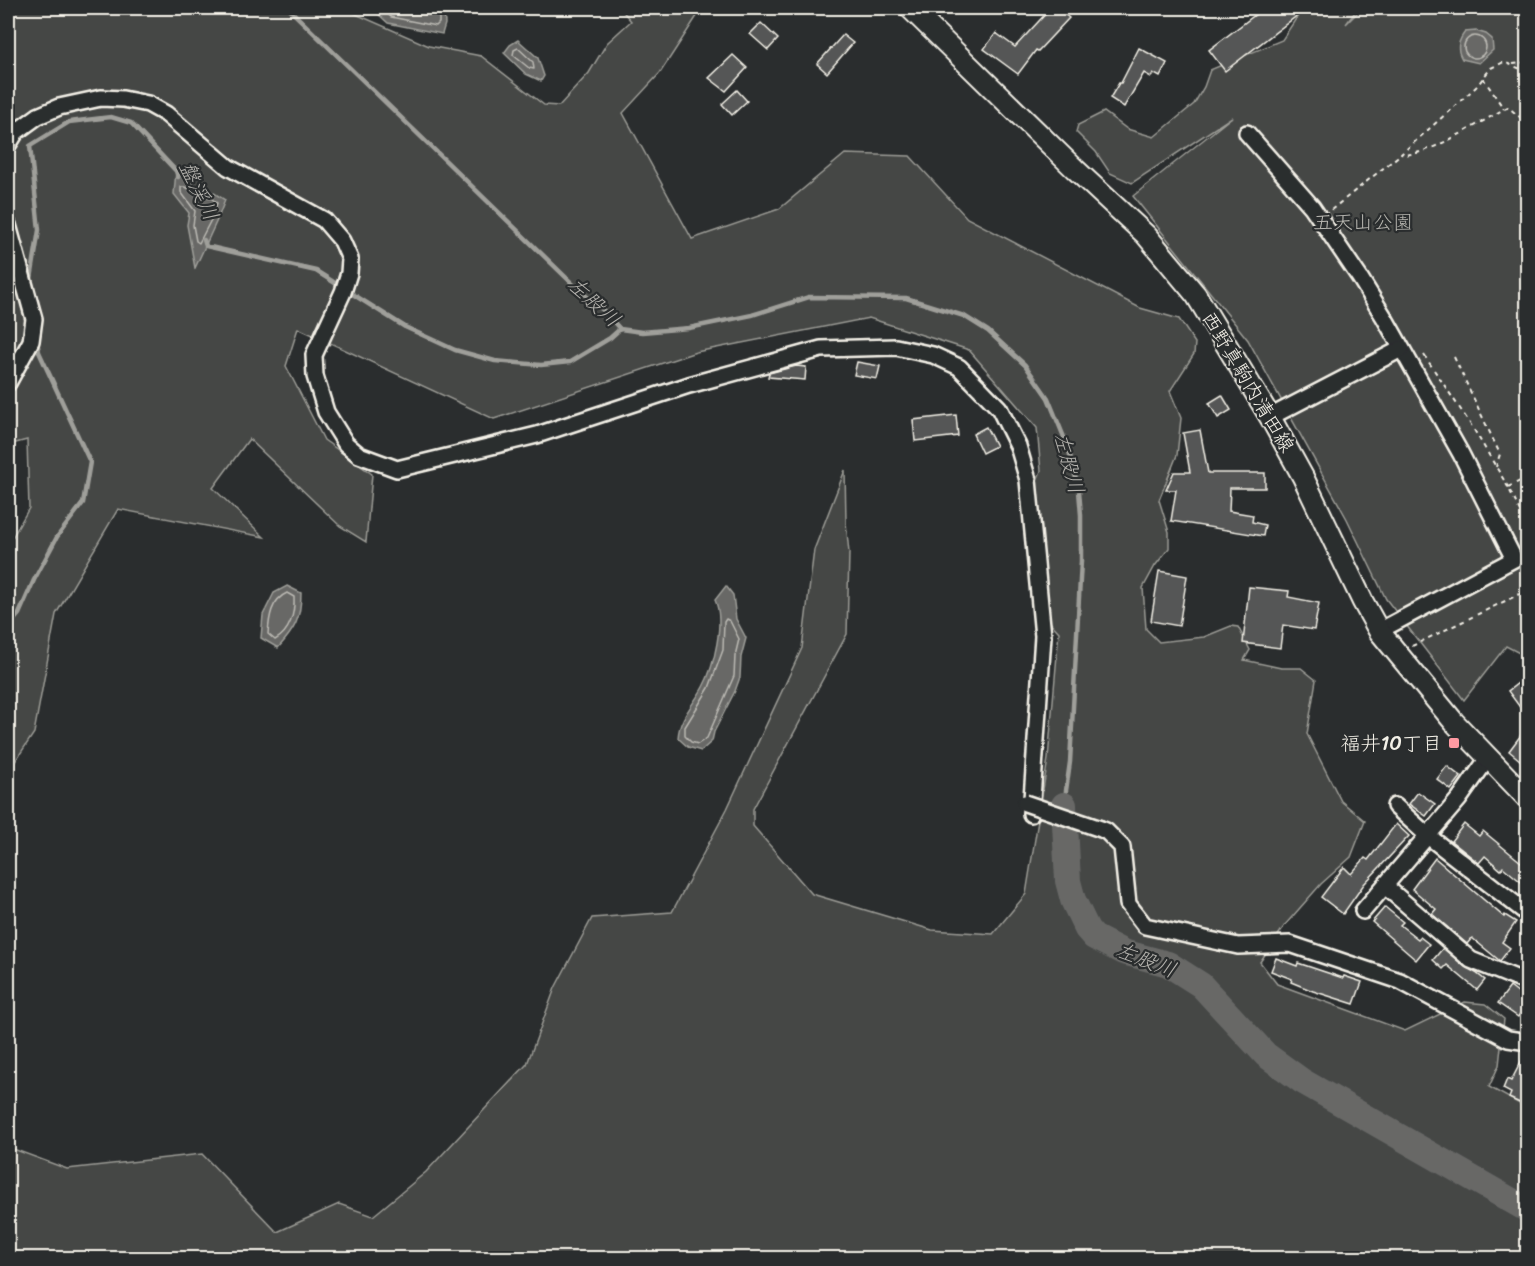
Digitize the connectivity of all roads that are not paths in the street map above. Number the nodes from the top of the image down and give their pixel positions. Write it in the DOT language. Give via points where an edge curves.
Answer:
graph roads {
  1 [pos="910,8"];
  2 [pos="1246,133"];
  3 [pos="8,145"];
  4 [pos="8,225"];
  5 [pos="1401,349"];
  6 [pos="8,383"];
  7 [pos="1270,417"];
  8 [pos="1379,631"];
  9 [pos="1488,758"];
  10 [pos="1527,800"];
  11 [pos="1395,806"];
  12 [pos="1428,836"];
  13 [pos="1385,886"];
  14 [pos="1363,911"];
  15 [pos="1527,914"];
  16 [pos="1527,983"];
  17 [pos="1527,1041"];
  1 -- 7 [label="main road, 西野真駒内清田線" via="1146,235 1196,295"];
  2 -- 5 [label="street" via="1312,207"];
  3 -- 17 [label="street, bridge" via="16,132 59,107 101,98 148,104 228,167 324,220 342,241 350,259 343,292 314,356 315,376 326,412 346,444 359,455 397,469 537,435 689,385 821,349 896,347 933,355 959,367 999,408 1018,446 1028,480 1043,636 1028,809 1107,831 1122,847 1128,904 1145,926 1238,946 1290,944 1400,981 1508,1039"];
  4 -- 6 [label="street" via="34,319 31,341"];
  5 -- 7 [label="street"];
  5 -- 8 [label="street" via="1461,454 1514,559"];
  7 -- 8 [label="main road, 西野真駒内清田線"];
  8 -- 9 [label="main road, 西野真駒内清田線"];
  9 -- 10 [label="main road, 西野真駒内清田線"];
  9 -- 12 [label="street"];
  11 -- 12 [label="street"];
  12 -- 13 [label="street"];
  12 -- 15 [label="street"];
  13 -- 14 [label="street"];
  13 -- 16 [label="street" via="1471,960"];
}
